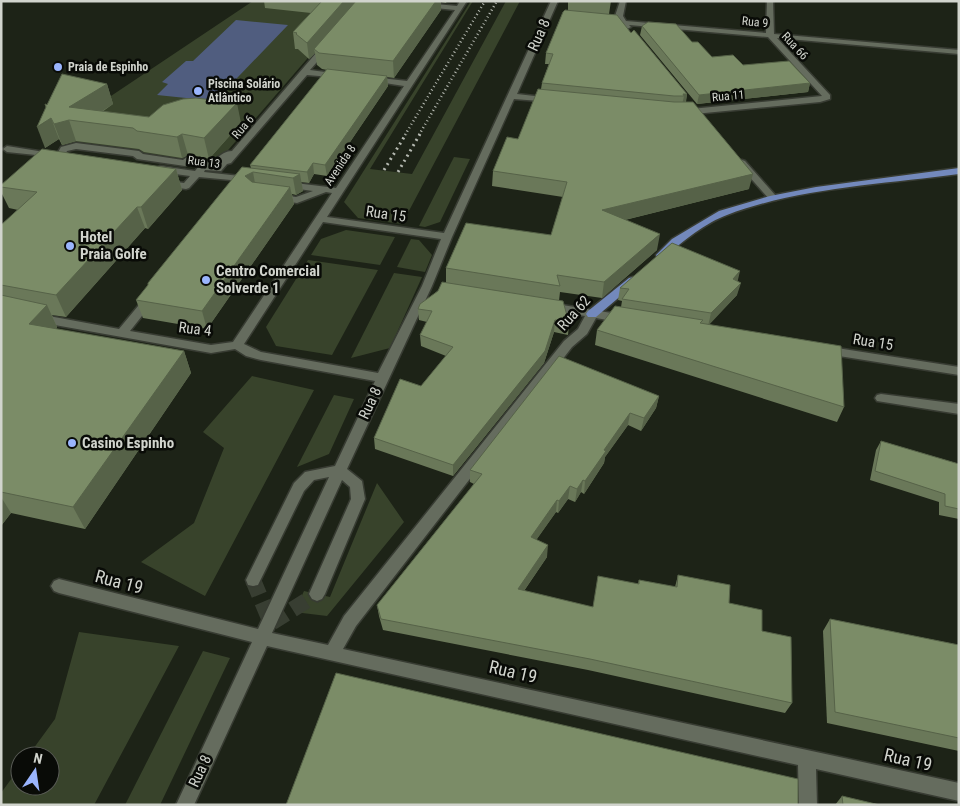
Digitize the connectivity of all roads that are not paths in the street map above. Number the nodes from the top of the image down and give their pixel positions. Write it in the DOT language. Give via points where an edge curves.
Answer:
graph roads {
  1 [pos="555,1"];
  2 [pos="624,1"];
  3 [pos="770,1"];
  4 [pos="421,5"];
  5 [pos="462,5"];
  6 [pos="549,15"];
  7 [pos="558,16"];
  8 [pos="595,20"];
  9 [pos="623,22"];
  10 [pos="770,35"];
  11 [pos="635,37"];
  12 [pos="329,44"];
  13 [pos="959,52"];
  14 [pos="305,72"];
  15 [pos="350,77"];
  16 [pos="359,78"];
  17 [pos="411,84"];
  18 [pos="512,96"];
  19 [pos="827,97"];
  20 [pos="559,101"];
  21 [pos="691,104"];
  22 [pos="672,112"];
  23 [pos="697,112"];
  24 [pos="704,119"];
  25 [pos="7,149"];
  26 [pos="735,155"];
  27 [pos="65,157"];
  28 [pos="129,165"];
  29 [pos="959,171"];
  30 [pos="197,173"];
  31 [pos="215,176"];
  32 [pos="260,181"];
  33 [pos="278,184"];
  34 [pos="327,190"];
  35 [pos="339,191"];
  36 [pos="264,195"];
  37 [pos="773,198"];
  38 [pos="320,219"];
  39 [pos="447,237"];
  40 [pos="651,264"];
  41 [pos="640,274"];
  42 [pos="147,302"];
  43 [pos="534,304"];
  44 [pos="592,314"];
  45 [pos="29,316"];
  46 [pos="640,321"];
  47 [pos="122,334"];
  48 [pos="237,345"];
  49 [pos="814,348"];
  50 [pos="959,371"];
  51 [pos="382,378"];
  52 [pos="881,398"];
  53 [pos="959,409"];
  54 [pos="339,470"];
  55 [pos="253,580"];
  56 [pos="59,586"];
  57 [pos="317,594"];
  58 [pos="262,637"];
  59 [pos="332,653"];
  60 [pos="807,758"];
  61 [pos="959,792"];
  62 [pos="185,805"];
  63 [pos="808,805"];
  1 -- 6 [label="street, Rua 8"];
  2 -- 9 [label="street" via="620,16"];
  3 -- 10 [label="street, Rua 66"];
  4 -- 5 [label="street"];
  5 -- 17 [label="street, Avenida 8"];
  6 -- 7 [label="street"];
  6 -- 18 [label="street, Rua 8"];
  8 -- 9 [label="street, Rua 9"];
  9 -- 10 [label="street, Rua 9"];
  9 -- 11 [label="street"];
  10 -- 13 [label="street, Rua 9"];
  10 -- 19 [label="street, Rua 66"];
  12 -- 14 [label="street, Rua 6"];
  14 -- 15 [label="street"];
  14 -- 31 [label="street, Rua 6"];
  16 -- 17 [label="street"];
  17 -- 35 [label="street, Avenida 8"];
  18 -- 20 [label="street"];
  18 -- 39 [label="street, Rua 8"];
  19 -- 23 [label="street, Rua 11"];
  21 -- 23 [label="street"];
  22 -- 23 [label="street, Rua 11"];
  23 -- 24 [label="street"];
  25 -- 27 [label="street"];
  26 -- 37 [label="street"];
  27 -- 30 [label="street" via="54,167 186,186"];
  27 -- 30 [label="street" via="64,149 76,146 199,164 214,162 231,154 218,169 203,167"];
  28 -- 30 [label="street, Rua 13"];
  29 -- 37 [label="main road"];
  30 -- 31 [label="street, Rua 13"];
  31 -- 32 [label="street, Rua 13"];
  33 -- 34 [label="street"];
  34 -- 35 [label="street"];
  34 -- 36 [label="street" via="297,200"];
  35 -- 38 [label="street, Avenida 8"];
  37 -- 40 [label="main road" via="722,213 676,241"];
  38 -- 39 [label="street, Rua 15"];
  38 -- 48 [label="street, Avenida 8"];
  39 -- 51 [label="street, Rua 8" via="432,287"];
  41 -- 44 [label="main road, Rua 62"];
  42 -- 47 [label="street"];
  43 -- 44 [label="street"];
  44 -- 46 [label="street"];
  44 -- 59 [label="street, Rua 62" via="583,331 562,352 350,621"];
  45 -- 47 [label="street, Rua 4"];
  47 -- 48 [label="street, Rua 4" via="211,349"];
  48 -- 51 [label="street" via="261,356"];
  49 -- 50 [label="street, Rua 15"];
  51 -- 54 [label="street, Rua 8"];
  52 -- 53 [label="street"];
  54 -- 55 [label="street" via="310,476 300,487"];
  54 -- 57 [label="street" via="357,485 358,499"];
  54 -- 58 [label="street, Rua 8"];
  56 -- 58 [label="street, Rua 19"];
  58 -- 59 [label="street, Rua 19"];
  58 -- 62 [label="street, Rua 8"];
  59 -- 60 [label="street, Rua 19"];
  60 -- 61 [label="street, Rua 19"];
  60 -- 63 [label="street"];
}
